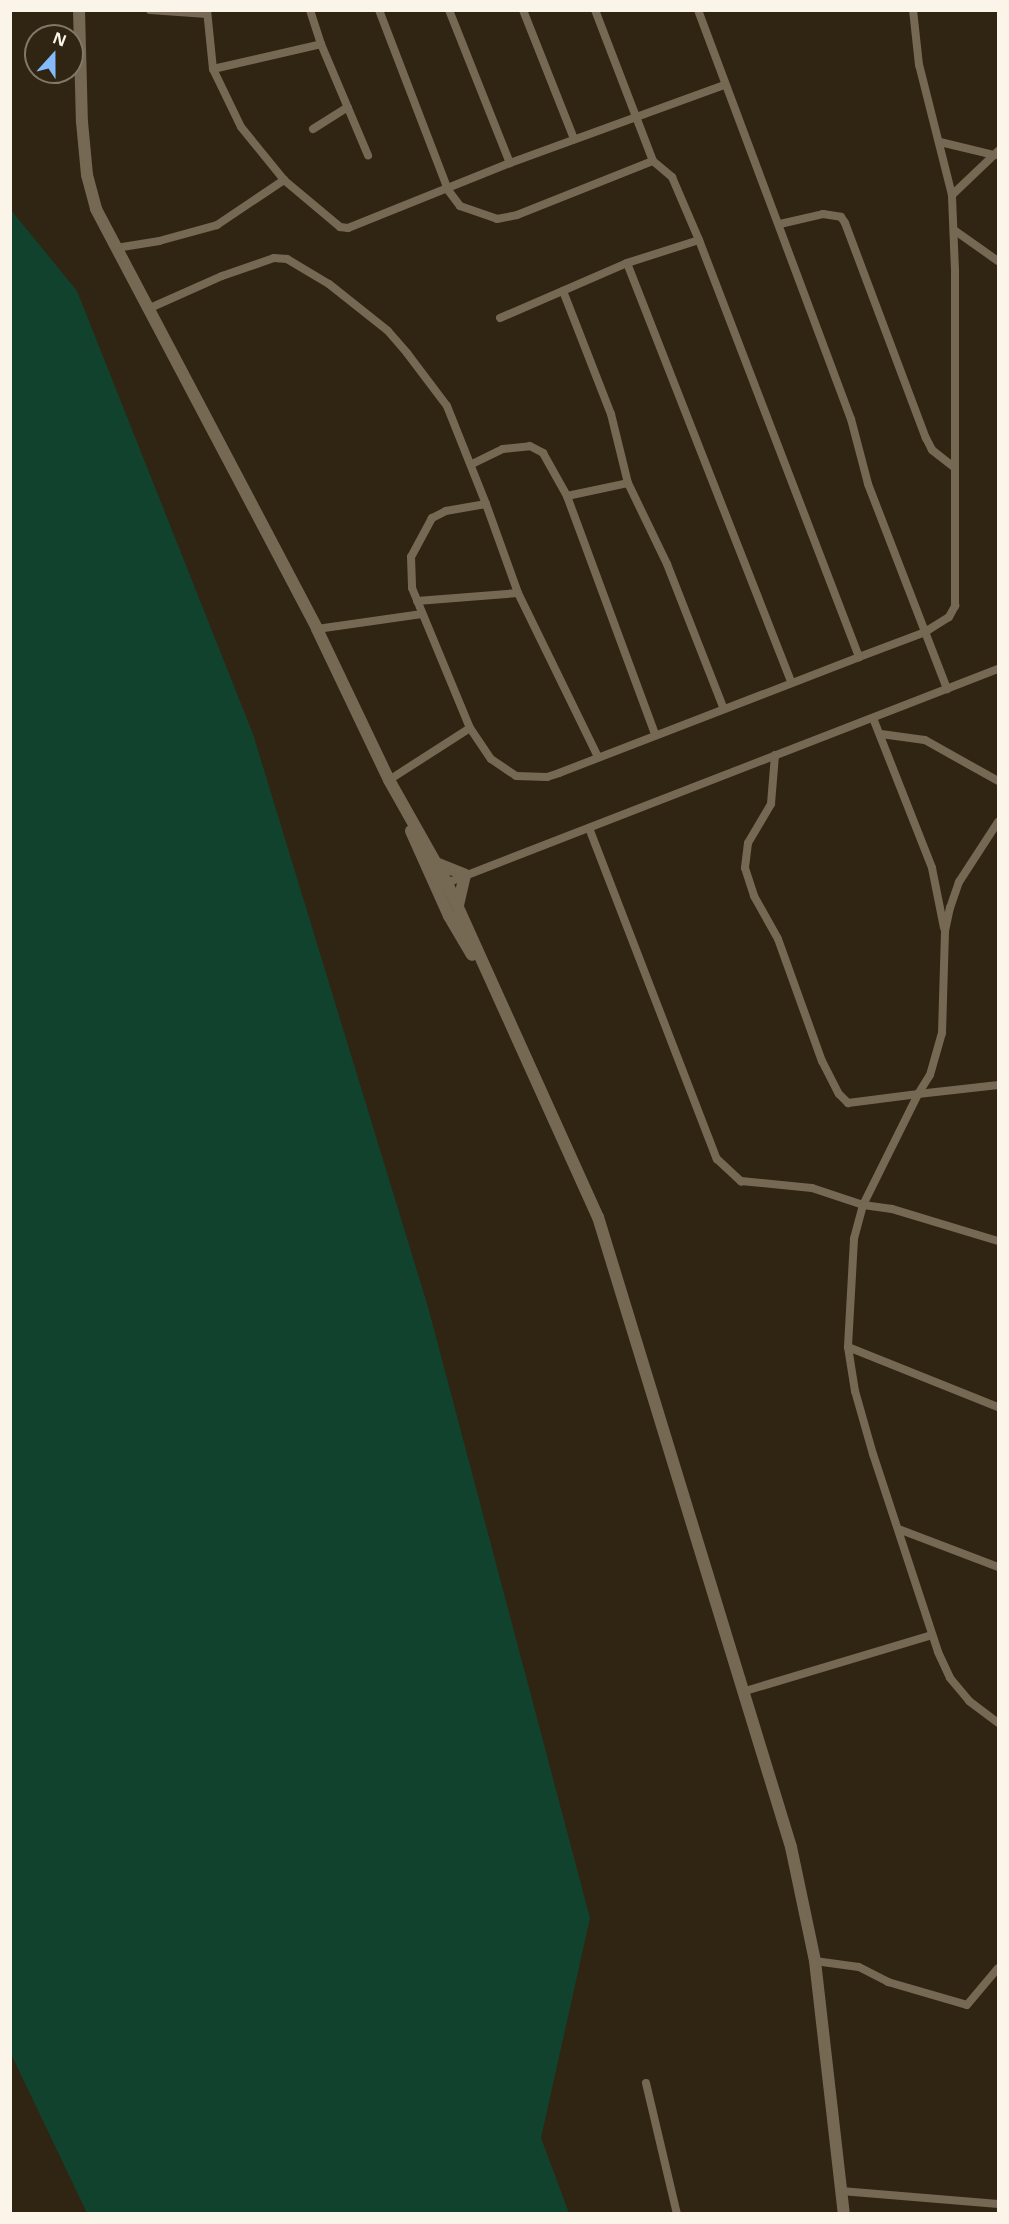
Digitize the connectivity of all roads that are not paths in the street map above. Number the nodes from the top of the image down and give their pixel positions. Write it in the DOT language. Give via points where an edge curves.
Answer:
graph roads {
  1 [pos="79,10"];
  2 [pos="150,10"];
  3 [pos="310,10"];
  4 [pos="379,10"];
  5 [pos="449,10"];
  6 [pos="522,10"];
  7 [pos="595,10"];
  8 [pos="698,10"];
  9 [pos="913,10"];
  10 [pos="207,12"];
  11 [pos="321,44"];
  12 [pos="213,69"];
  13 [pos="724,85"];
  14 [pos="348,107"];
  15 [pos="637,115"];
  16 [pos="313,129"];
  17 [pos="574,139"];
  18 [pos="940,142"];
  19 [pos="997,153"];
  20 [pos="368,155"];
  21 [pos="653,161"];
  22 [pos="510,163"];
  23 [pos="284,180"];
  24 [pos="448,190"];
  25 [pos="952,195"];
  26 [pos="780,224"];
  27 [pos="954,230"];
  28 [pos="699,240"];
  29 [pos="116,248"];
  30 [pos="999,261"];
  31 [pos="627,263"];
  32 [pos="563,291"];
  33 [pos="150,308"];
  34 [pos="500,318"];
  35 [pos="472,464"];
  36 [pos="956,468"];
  37 [pos="628,483"];
  38 [pos="567,496"];
  39 [pos="486,504"];
  40 [pos="518,592"];
  41 [pos="417,601"];
  42 [pos="422,614"];
  43 [pos="317,629"];
  44 [pos="925,632"];
  45 [pos="860,657"];
  46 [pos="999,669"];
  47 [pos="792,683"];
  48 [pos="947,689"];
  49 [pos="723,707"];
  50 [pos="873,718"];
  51 [pos="470,728"];
  52 [pos="654,734"];
  53 [pos="881,734"];
  54 [pos="775,755"];
  55 [pos="598,757"];
  56 [pos="389,780"];
  57 [pos="999,781"];
  58 [pos="402,804"];
  59 [pos="999,822"];
  60 [pos="589,828"];
  61 [pos="436,863"];
  62 [pos="465,875"];
  63 [pos="441,885"];
  64 [pos="458,906"];
  65 [pos="945,931"];
  66 [pos="488,981"];
  67 [pos="999,1085"];
  68 [pos="918,1094"];
  69 [pos="862,1205"];
  70 [pos="999,1241"];
  71 [pos="848,1347"];
  72 [pos="999,1407"];
  73 [pos="901,1530"];
  74 [pos="999,1567"];
  75 [pos="932,1635"];
  76 [pos="742,1692"];
  77 [pos="999,1723"];
  78 [pos="815,1961"];
  79 [pos="999,1968"];
  80 [pos="646,2083"];
  81 [pos="841,2191"];
  82 [pos="999,2204"];
  83 [pos="677,2214"];
  84 [pos="844,2214"];
  1 -- 29 [label="street" via="87,175 96,209"];
  2 -- 10 [label="street"];
  3 -- 11 [label="street"];
  4 -- 24 [label="street"];
  5 -- 22 [label="street"];
  6 -- 17 [label="street"];
  7 -- 15 [label="street"];
  8 -- 13 [label="street"];
  9 -- 18 [label="street" via="919,65"];
  10 -- 12 [label="street"];
  11 -- 12 [label="street"];
  11 -- 14 [label="street"];
  12 -- 23 [label="street" via="241,126"];
  13 -- 15 [label="street"];
  13 -- 26 [label="street"];
  14 -- 16 [label="street"];
  14 -- 20 [label="street"];
  15 -- 17 [label="street"];
  15 -- 21 [label="street"];
  17 -- 22 [label="street"];
  18 -- 19 [label="street"];
  18 -- 25 [label="street"];
  19 -- 25 [label="street"];
  21 -- 24 [label="street" via="517,215 497,219 460,206"];
  21 -- 28 [label="street" via="672,177"];
  22 -- 24 [label="street"];
  23 -- 24 [label="street" via="335,224 348,228"];
  23 -- 29 [label="street" via="217,225 159,242"];
  25 -- 27 [label="street"];
  26 -- 36 [label="street" via="823,214 841,217 926,438 932,450"];
  26 -- 44 [label="street" via="851,419 868,484"];
  27 -- 30 [label="street"];
  27 -- 36 [label="street"];
  28 -- 31 [label="street"];
  28 -- 45 [label="street"];
  29 -- 33 [label="street"];
  31 -- 32 [label="street"];
  31 -- 47 [label="street"];
  32 -- 34 [label="street"];
  32 -- 37 [label="street" via="611,414"];
  33 -- 35 [label="street" via="165,298 274,258 299,265 379,324 407,353 447,406"];
  33 -- 43 [label="street"];
  35 -- 38 [label="street" via="502,449 530,446 543,453"];
  35 -- 39 [label="street"];
  36 -- 44 [label="street" via="955,606 950,617"];
  37 -- 38 [label="street"];
  37 -- 49 [label="street" via="667,564"];
  38 -- 52 [label="street"];
  39 -- 40 [label="street"];
  39 -- 41 [label="street" via="446,511 424,528 411,557"];
  40 -- 41 [label="street"];
  40 -- 55 [label="street"];
  41 -- 42 [label="street"];
  42 -- 43 [label="street"];
  42 -- 51 [label="street"];
  43 -- 56 [label="street"];
  44 -- 45 [label="street"];
  44 -- 48 [label="street"];
  45 -- 47 [label="street"];
  46 -- 48 [label="street"];
  47 -- 49 [label="street"];
  48 -- 50 [label="street"];
  49 -- 52 [label="street"];
  50 -- 53 [label="street"];
  50 -- 54 [label="street"];
  51 -- 55 [label="street" via="491,759 516,776 547,777"];
  51 -- 56 [label="street"];
  52 -- 55 [label="street"];
  53 -- 57 [label="street" via="924,740"];
  53 -- 65 [label="street" via="932,868"];
  54 -- 60 [label="street"];
  54 -- 68 [label="street" via="771,804 748,843 745,868 754,896 778,939 822,1061 848,1103"];
  56 -- 58 [label="street"];
  58 -- 61 [label="street"];
  58 -- 63 [label="street"];
  59 -- 65 [label="street" via="959,882"];
  60 -- 62 [label="street"];
  60 -- 69 [label="street" via="717,1159 741,1181 812,1188"];
  61 -- 62 [label="street"];
  61 -- 63 [label="street"];
  62 -- 63 [label="street"];
  62 -- 64 [label="street"];
  63 -- 64 [label="street"];
  63 -- 66 [label="street"];
  64 -- 66 [label="street"];
  65 -- 68 [label="street" via="939,1054"];
  66 -- 76 [label="street" via="598,1217"];
  67 -- 68 [label="street"];
  68 -- 69 [label="street"];
  69 -- 70 [label="street" via="892,1209"];
  69 -- 71 [label="street" via="854,1239"];
  71 -- 72 [label="street"];
  71 -- 73 [label="street" via="858,1402"];
  73 -- 74 [label="street"];
  73 -- 75 [label="street"];
  75 -- 76 [label="street"];
  75 -- 77 [label="street" via="950,1678 969,1701"];
  76 -- 78 [label="street" via="791,1847"];
  78 -- 79 [label="street" via="859,1967 888,1982 967,2006"];
  78 -- 81 [label="street"];
  80 -- 83 [label="street"];
  81 -- 82 [label="street"];
  81 -- 84 [label="street"];
}
